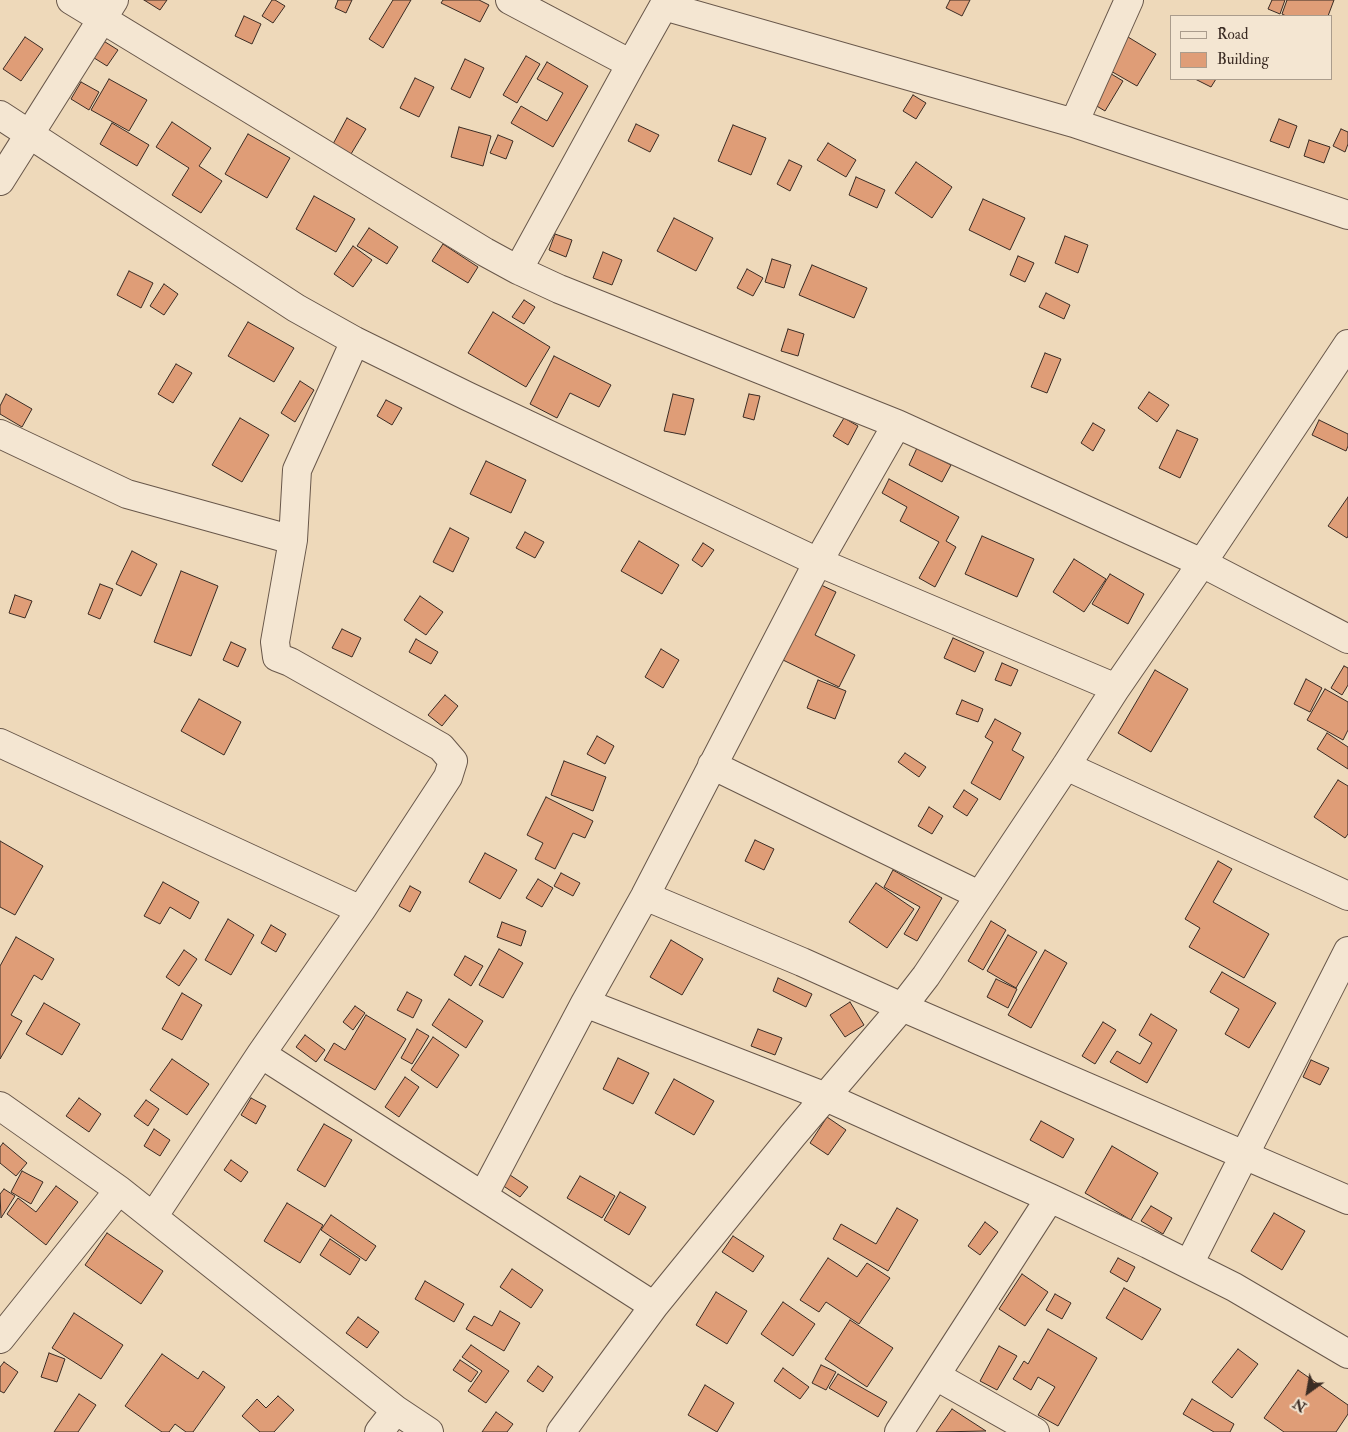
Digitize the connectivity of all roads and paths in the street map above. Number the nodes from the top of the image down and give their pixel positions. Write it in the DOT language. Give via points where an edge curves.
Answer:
graph roads {
  1 [pos="71,0"];
  2 [pos="510,0"];
  3 [pos="1128,0"];
  4 [pos="666,3"];
  5 [pos="108,9"];
  6 [pos="631,64"];
  7 [pos="0,116"];
  8 [pos="1074,123"];
  9 [pos="30,134"];
  10 [pos="0,181"];
  11 [pos="1348,215"];
  12 [pos="518,270"];
  13 [pos="356,341"];
  14 [pos="1348,344"];
  15 [pos="898,424"];
  16 [pos="0,434"];
  17 [pos="293,540"];
  18 [pos="818,562"];
  19 [pos="1202,563"];
  20 [pos="1348,639"];
  21 [pos="1116,688"];
  22 [pos="0,743"];
  23 [pos="712,766"];
  24 [pos="1066,766"];
  25 [pos="979,895"];
  26 [pos="644,896"];
  27 [pos="1348,896"];
  28 [pos="361,910"];
  29 [pos="1348,950"];
  30 [pos="585,1003"];
  31 [pos="902,1007"];
  32 [pos="261,1054"];
  33 [pos="826,1097"];
  34 [pos="0,1106"];
  35 [pos="1244,1155"];
  36 [pos="119,1190"];
  37 [pos="483,1196"];
  38 [pos="1050,1198"];
  39 [pos="1348,1200"];
  40 [pos="153,1217"];
  41 [pos="1189,1264"];
  42 [pos="654,1306"];
  43 [pos="0,1339"];
  44 [pos="1348,1354"];
  45 [pos="936,1376"];
  46 [pos="396,1410"];
  47 [pos="379,1432"];
  48 [pos="429,1432"];
  49 [pos="561,1432"];
  50 [pos="899,1432"];
  51 [pos="1035,1432"];
  1 -- 5 [label="street"];
  2 -- 6 [label="street"];
  3 -- 8 [label="street"];
  4 -- 6 [label="street"];
  4 -- 8 [label="street"];
  5 -- 9 [label="street"];
  5 -- 12 [label="street" via="485,252"];
  6 -- 12 [label="street"];
  7 -- 9 [label="street"];
  8 -- 11 [label="street"];
  9 -- 10 [label="street"];
  9 -- 13 [label="street" via="296,308"];
  12 -- 15 [label="street"];
  13 -- 17 [label="street" via="297,470"];
  13 -- 18 [label="street"];
  14 -- 19 [label="street"];
  15 -- 18 [label="street"];
  15 -- 19 [label="street"];
  16 -- 17 [label="street" via="127,494"];
  17 -- 28 [label="street" via="275,642 277,657 441,747 452,761 448,777"];
  18 -- 21 [label="street"];
  18 -- 23 [label="street"];
  19 -- 20 [label="street"];
  19 -- 21 [label="street"];
  21 -- 24 [label="street"];
  22 -- 28 [label="street"];
  23 -- 25 [label="street"];
  23 -- 26 [label="street"];
  24 -- 25 [label="street"];
  24 -- 27 [label="street"];
  25 -- 31 [label="street"];
  26 -- 30 [label="street"];
  26 -- 31 [label="street"];
  28 -- 32 [label="street"];
  29 -- 35 [label="street"];
  30 -- 33 [label="street"];
  30 -- 37 [label="street"];
  31 -- 33 [label="street"];
  31 -- 35 [label="street"];
  32 -- 37 [label="street"];
  32 -- 40 [label="street"];
  33 -- 38 [label="street"];
  33 -- 42 [label="street"];
  34 -- 36 [label="street"];
  35 -- 39 [label="street"];
  35 -- 41 [label="street"];
  36 -- 40 [label="street"];
  36 -- 43 [label="street"];
  37 -- 42 [label="street"];
  38 -- 41 [label="street"];
  38 -- 45 [label="street"];
  40 -- 46 [label="street"];
  41 -- 44 [label="street"];
  42 -- 49 [label="street"];
  45 -- 50 [label="street"];
  45 -- 51 [label="street"];
  46 -- 47 [label="street"];
  46 -- 48 [label="street"];
}
